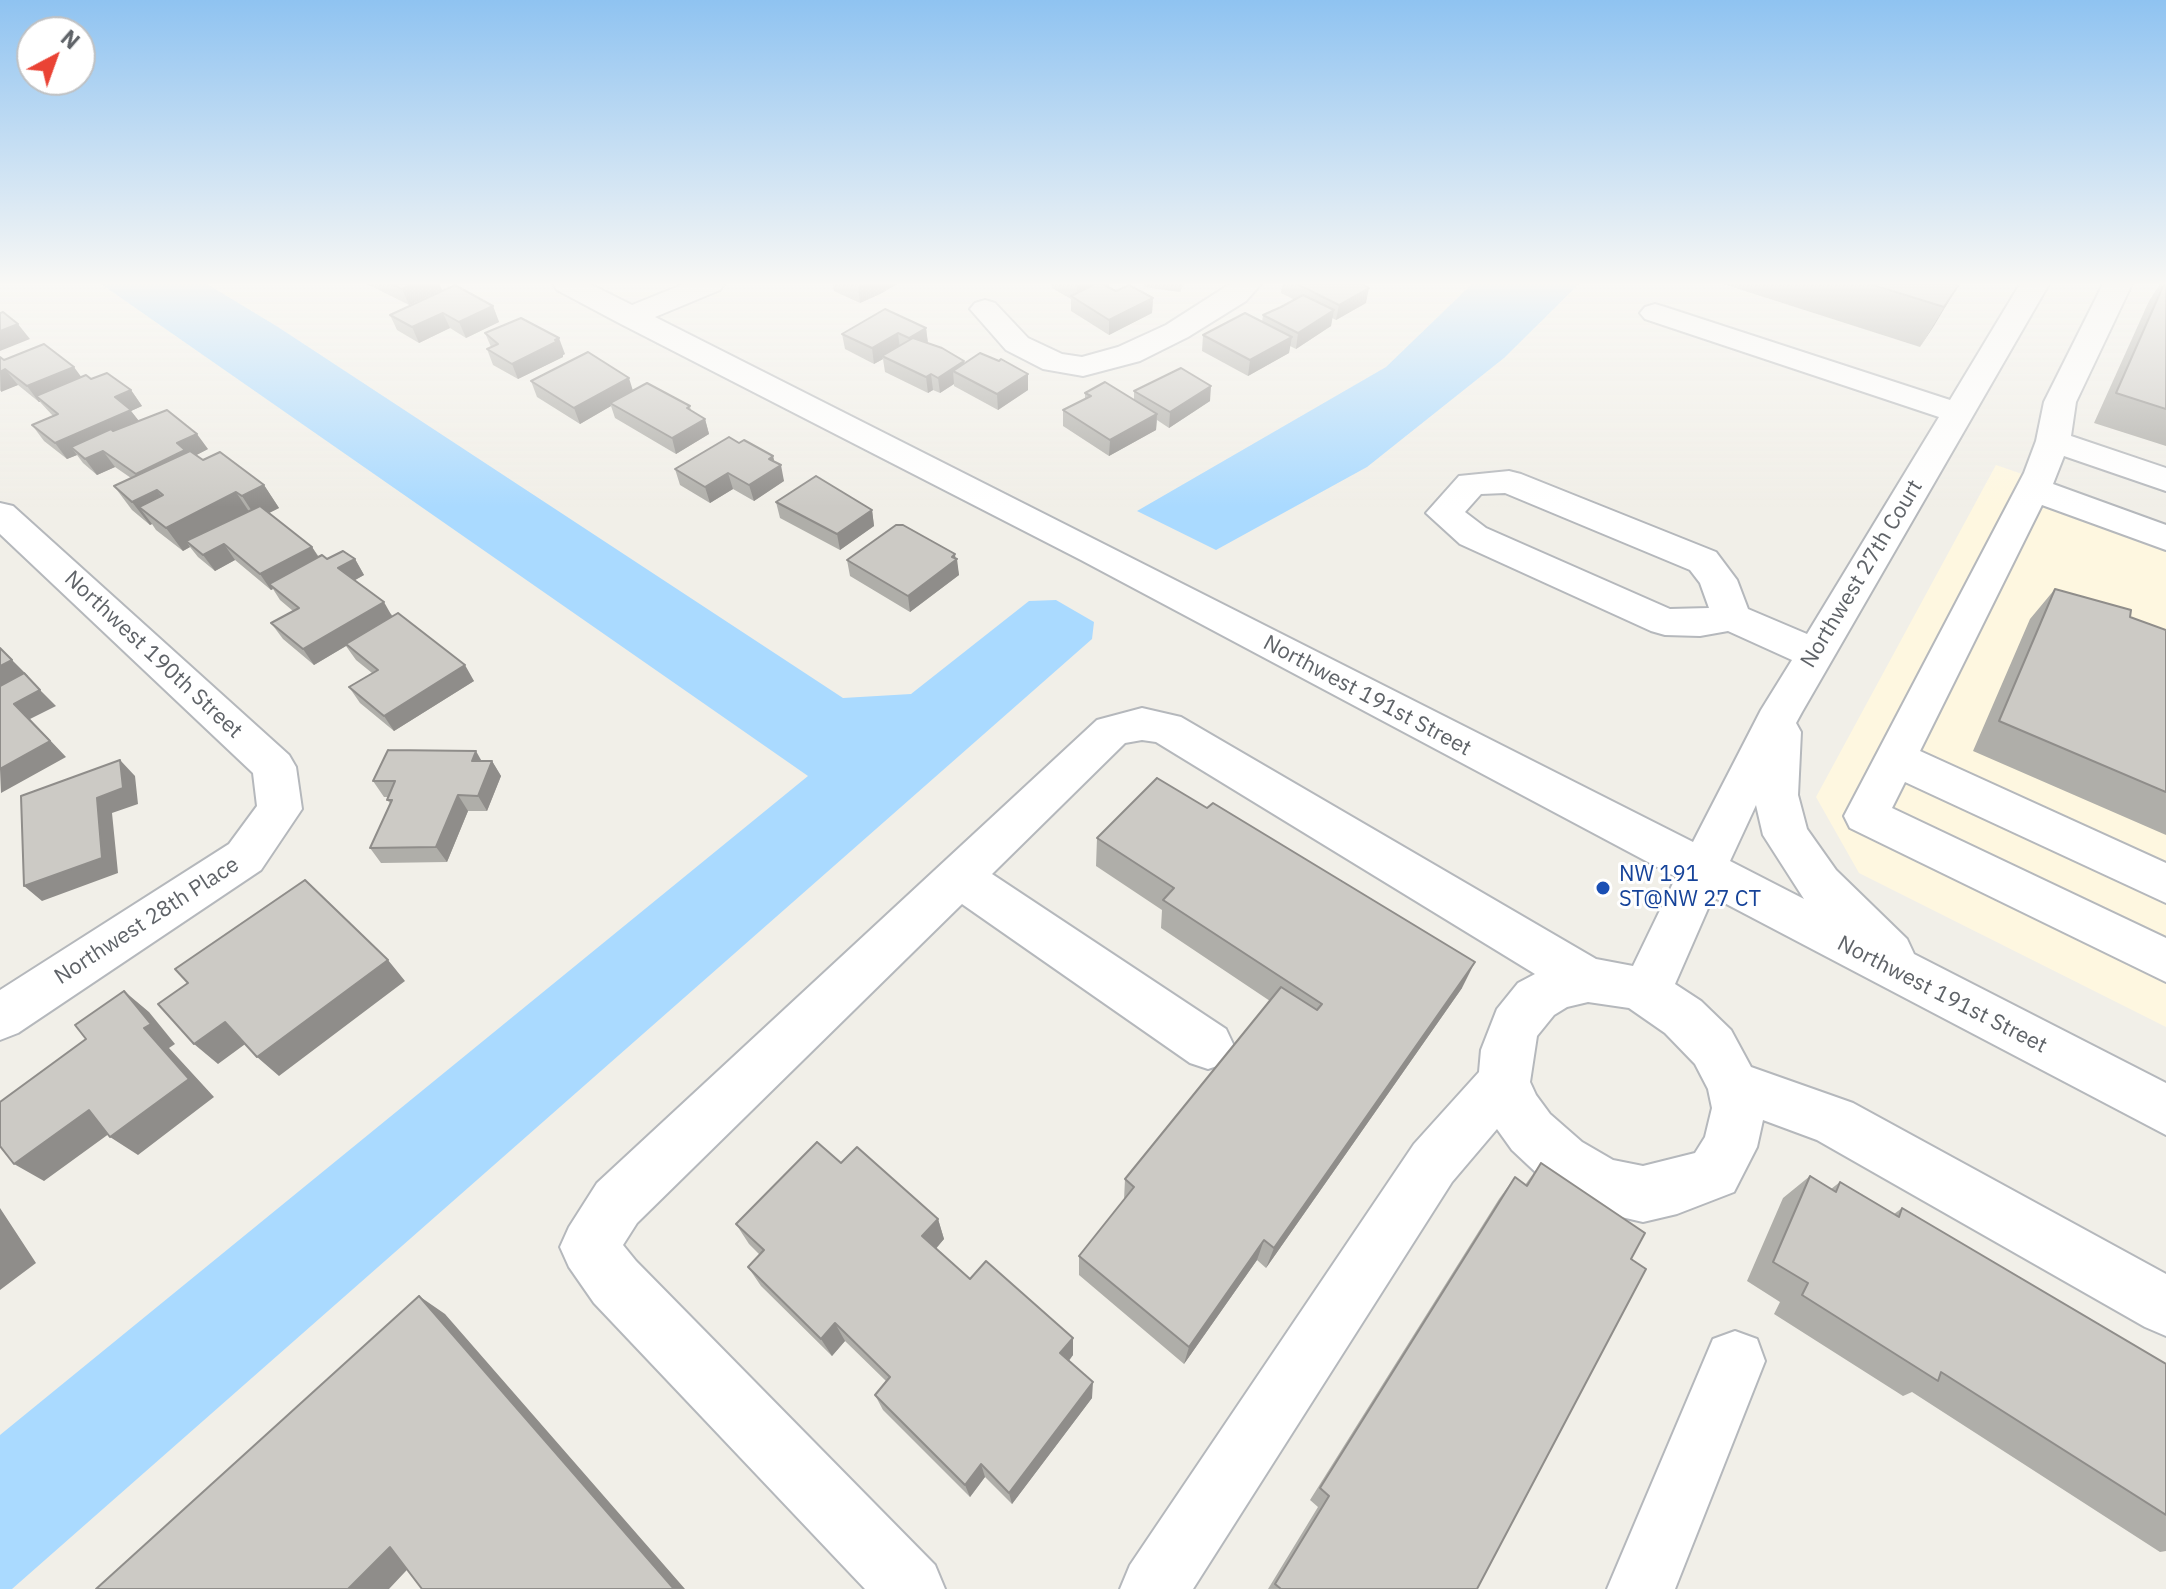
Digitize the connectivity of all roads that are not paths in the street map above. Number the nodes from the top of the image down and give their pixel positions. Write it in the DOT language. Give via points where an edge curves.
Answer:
graph roads {
  1 [pos="711,358"];
  2 [pos="1046,358"];
  3 [pos="1114,358"];
  4 [pos="1792,358"];
  5 [pos="1991,358"];
  6 [pos="2082,358"];
  7 [pos="1958,413"];
  8 [pos="2053,441"];
  9 [pos="2166,480"];
  10 [pos="2032,489"];
  11 [pos="0,514"];
  12 [pos="2166,538"];
  13 [pos="1732,617"];
  14 [pos="1815,654"];
  15 [pos="1782,710"];
  16 [pos="1895,758"];
  17 [pos="280,809"];
  18 [pos="1702,870"];
  19 [pos="960,877"];
  20 [pos="2166,884"];
  21 [pos="2166,961"];
  22 [pos="1588,980"];
  23 [pos="1921,985"];
  24 [pos="1646,992"];
  25 [pos="0,1017"];
  26 [pos="1208,1046"];
  27 [pos="1504,1082"];
  28 [pos="1733,1085"];
  29 [pos="2166,1110"];
  30 [pos="2166,1306"];
  31 [pos="1735,1361"];
  32 [pos="911,1589"];
  33 [pos="1154,1589"];
  34 [pos="1641,1589"];
  1 -- 18 [label="street, Northwest 191st Street"];
  2 -- 3 [label="street" via="1083,367"];
  4 -- 7 [label="street"];
  5 -- 7 [label="street, Northwest 27th Court"];
  6 -- 8 [label="street" via="2060,402"];
  7 -- 14 [label="street, Northwest 27th Court"];
  8 -- 9 [label="street"];
  8 -- 10 [label="street"];
  10 -- 12 [label="street"];
  10 -- 16 [label="street"];
  11 -- 17 [label="street, Northwest 190th Street" via="274,767"];
  13 -- 13 [label="street" via="1718,580 1703,561 1509,482 1471,484 1444,513 1473,536 1665,622"];
  13 -- 14 [label="street"];
  14 -- 15 [label="street, Northwest 27th Court"];
  15 -- 18 [label="street, Northwest 27th Court"];
  15 -- 23 [label="street" via="1776,795 1786,835 1820,884"];
  16 -- 20 [label="street"];
  16 -- 21 [label="street" via="1866,816"];
  17 -- 25 [label="street, Northwest 28th Place" via="245,857"];
  18 -- 23 [label="street, Northwest 191st Street"];
  18 -- 24 [label="street, Northwest 27th Court"];
  19 -- 22 [label="street" via="1112,731 1142,724 1166,728"];
  19 -- 26 [label="street"];
  19 -- 32 [label="street" via="617,1203 589,1247 615,1282"];
  22 -- 24 [label="street"];
  22 -- 27 [label="street" via="1536,999 1515,1025"];
  23 -- 29 [label="street, Northwest 191st Street"];
  24 -- 28 [label="street" via="1683,1017 1713,1047"];
  27 -- 28 [label="street" via="1516,1112 1563,1161 1604,1186 1643,1194 1714,1173 1730,1147 1739,1108"];
  27 -- 33 [label="street" via="1433,1163"];
  28 -- 30 [label="street" via="1834,1121"];
  31 -- 34 [label="street"];
}
